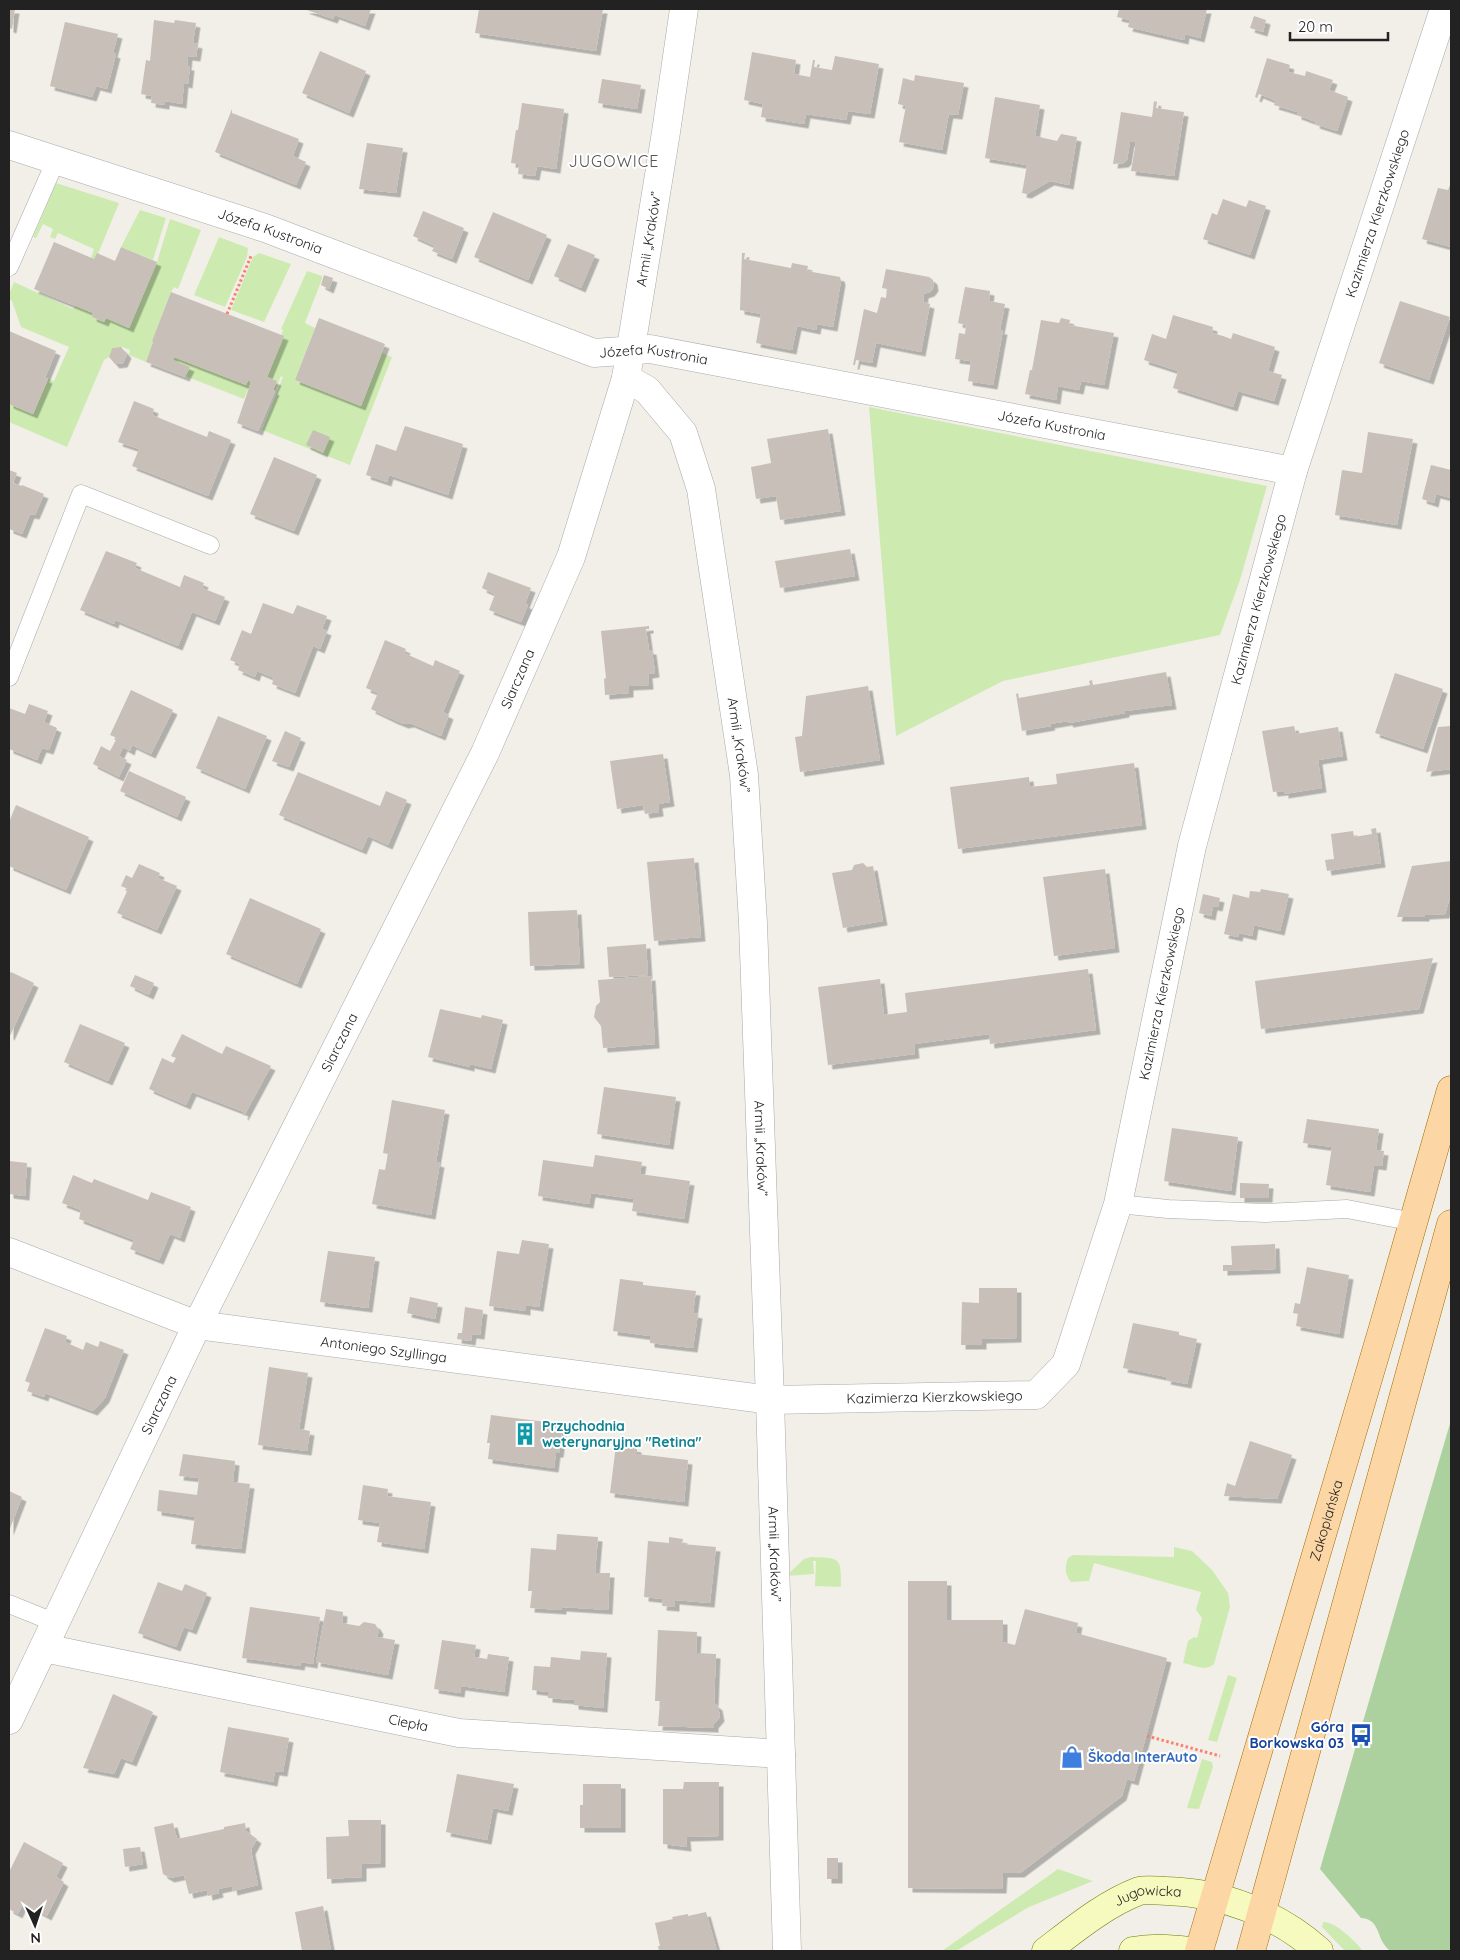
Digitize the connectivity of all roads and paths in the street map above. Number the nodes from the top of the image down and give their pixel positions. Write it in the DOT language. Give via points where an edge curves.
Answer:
graph roads {
  1 [pos="684,9"];
  2 [pos="1444,9"];
  3 [pos="9,145"];
  4 [pos="56,160"];
  5 [pos="251,256"];
  6 [pos="9,267"];
  7 [pos="227,314"];
  8 [pos="630,350"];
  9 [pos="626,378"];
  10 [pos="1293,471"];
  11 [pos="210,545"];
  12 [pos="9,676"];
  13 [pos="1451,1090"];
  14 [pos="1118,1204"];
  15 [pos="1414,1222"];
  16 [pos="1451,1224"];
  17 [pos="9,1252"];
  18 [pos="197,1325"];
  19 [pos="770,1400"];
  20 [pos="9,1604"];
  21 [pos="56,1623"];
  22 [pos="44,1648"];
  23 [pos="9,1720"];
  24 [pos="1147,1736"];
  25 [pos="781,1754"];
  26 [pos="1220,1756"];
  27 [pos="1214,1897"];
  28 [pos="1262,1913"];
  29 [pos="787,1951"];
  30 [pos="1046,1951"];
  31 [pos="1134,1951"];
  32 [pos="1191,1951"];
  33 [pos="1199,1951"];
  34 [pos="1251,1951"];
  35 [pos="1319,1951"];
  1 -- 8 [label="street, Armii „Kraków”"];
  2 -- 10 [label="street, Kazimierza Kierzkowskiego"];
  3 -- 4 [label="street, Józefa Kustronia"];
  4 -- 6 [label="lane"];
  4 -- 8 [label="street, Józefa Kustronia" via="265,228 594,353"];
  5 -- 7 [label="path"];
  8 -- 9 [label="street, Siarczana"];
  8 -- 10 [label="street, Józefa Kustronia" via="650,349"];
  9 -- 18 [label="street, Siarczana" via="571,557 485,753"];
  9 -- 19 [label="street, Armii „Kraków”" via="647,390 683,433 701,489 744,775 753,923"];
  10 -- 14 [label="street, Kazimierza Kierzkowskiego" via="1192,846"];
  11 -- 12 [label="lane" via="82,494"];
  13 -- 15 [label="main road, Zakopiańska"];
  14 -- 15 [label="lane" via="1265,1213 1347,1209"];
  14 -- 19 [label="street, Kazimierza Kierzkowskiego" via="1066,1364 1036,1395"];
  15 -- 27 [label="main road, Zakopiańska"];
  16 -- 28 [label="main road"];
  17 -- 18 [label="street, Antoniego Szyllinga"];
  18 -- 19 [label="street, Antoniego Szyllinga"];
  18 -- 21 [label="street, Siarczana"];
  19 -- 25 [label="street, Armii „Kraków”"];
  20 -- 21 [label="lane"];
  21 -- 22 [label="street, Siarczana"];
  22 -- 23 [label="street, Siarczana"];
  22 -- 25 [label="street, Ciepła" via="459,1733"];
  24 -- 26 [label="path"];
  25 -- 29 [label="street, Armii „Kraków”"];
  27 -- 28 [label="street, Jugowicka"];
  27 -- 30 [label="street, Jugowicka" via="1189,1891 1141,1890 1092,1916"];
  27 -- 33 [label="main road, Zakopiańska"];
  28 -- 34 [label="main road"];
  28 -- 35 [label="street, Jugowicka"];
  31 -- 32 [label="street" via="1146,1948"];
}
